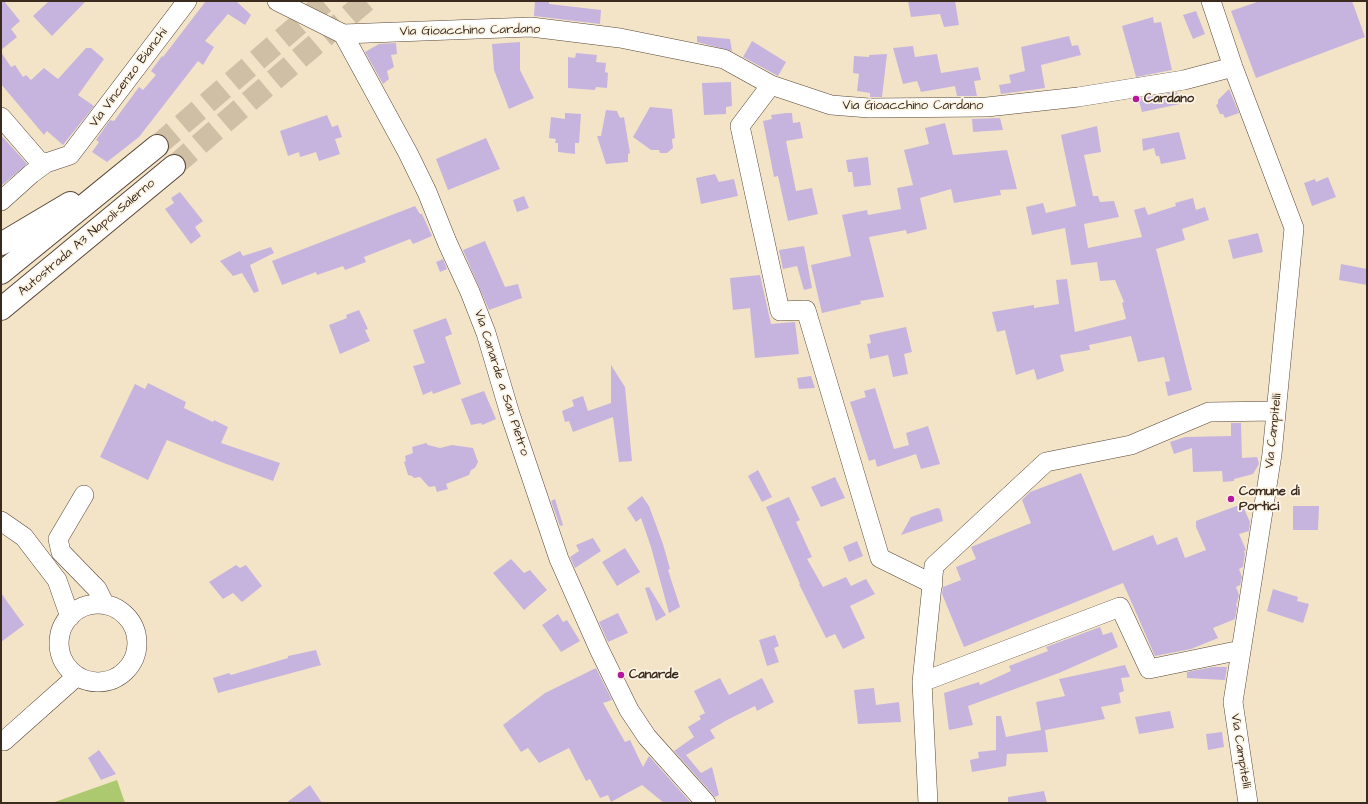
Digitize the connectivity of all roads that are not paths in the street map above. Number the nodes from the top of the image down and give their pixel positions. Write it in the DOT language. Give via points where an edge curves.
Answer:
graph roads {
  1 [pos="187,1"];
  2 [pos="277,1"];
  3 [pos="1214,2"];
  4 [pos="343,34"];
  5 [pos="1233,67"];
  6 [pos="771,85"];
  7 [pos="2,120"];
  8 [pos="157,146"];
  9 [pos="46,163"];
  10 [pos="174,166"];
  11 [pos="102,190"];
  12 [pos="1,201"];
  13 [pos="1,244"];
  14 [pos="1,273"];
  15 [pos="1,309"];
  16 [pos="1276,411"];
  17 [pos="84,495"];
  18 [pos="1,521"];
  19 [pos="933,584"];
  20 [pos="105,605"];
  21 [pos="70,617"];
  22 [pos="1241,650"];
  23 [pos="77,676"];
  24 [pos="922,682"];
  25 [pos="4,741"];
  26 [pos="706,803"];
  27 [pos="928,803"];
  28 [pos="1248,803"];
  1 -- 9 [label="street, Via Vincenzo Bianchi" via="70,155"];
  2 -- 4 [label="street"];
  3 -- 5 [label="street"];
  4 -- 6 [label="street, Via Gioacchino Cardano" via="531,27 620,38 724,58"];
  4 -- 26 [label="street, Via Canarde a San Pietro" via="427,192 470,292 486,333 510,414 559,559 619,690 647,737"];
  5 -- 6 [label="street, Via Gioacchino Cardano" via="1184,80 1139,88 987,107 870,108 831,105"];
  5 -- 16 [label="street, Via Campitelli" via="1294,228"];
  6 -- 19 [label="street" via="740,126 780,312 806,310 880,558"];
  7 -- 9 [label="street" via="39,161"];
  8 -- 11 [label="highway, Autostrada A3 Napoli-Salerno"];
  9 -- 12 [label="street"];
  10 -- 15 [label="highway, Autostrada A3 Napoli-Salerno"];
  11 -- 13 [label="highway" via="69,204"];
  11 -- 14 [label="highway, Autostrada A3 Napoli-Salerno"];
  16 -- 19 [label="street" via="1209,412 1131,445 1046,462 934,566"];
  16 -- 22 [label="street, Via Campitelli" via="1272,454"];
  17 -- 20 [label="street" via="58,539 61,552 97,589"];
  18 -- 21 [label="street" via="24,537 57,580"];
  19 -- 24 [label="street"];
  20 -- 21 [label="street" via="92,605 80,609"];
  20 -- 23 [label="street" via="117,609 134,627 137,640 132,664 124,673 101,682"];
  21 -- 23 [label="street" via="63,626 60,648 66,664"];
  22 -- 24 [label="street" via="1149,670 1120,607"];
  22 -- 28 [label="street, Via Campitelli" via="1233,702"];
  23 -- 25 [label="street"];
  24 -- 27 [label="street"];
}
